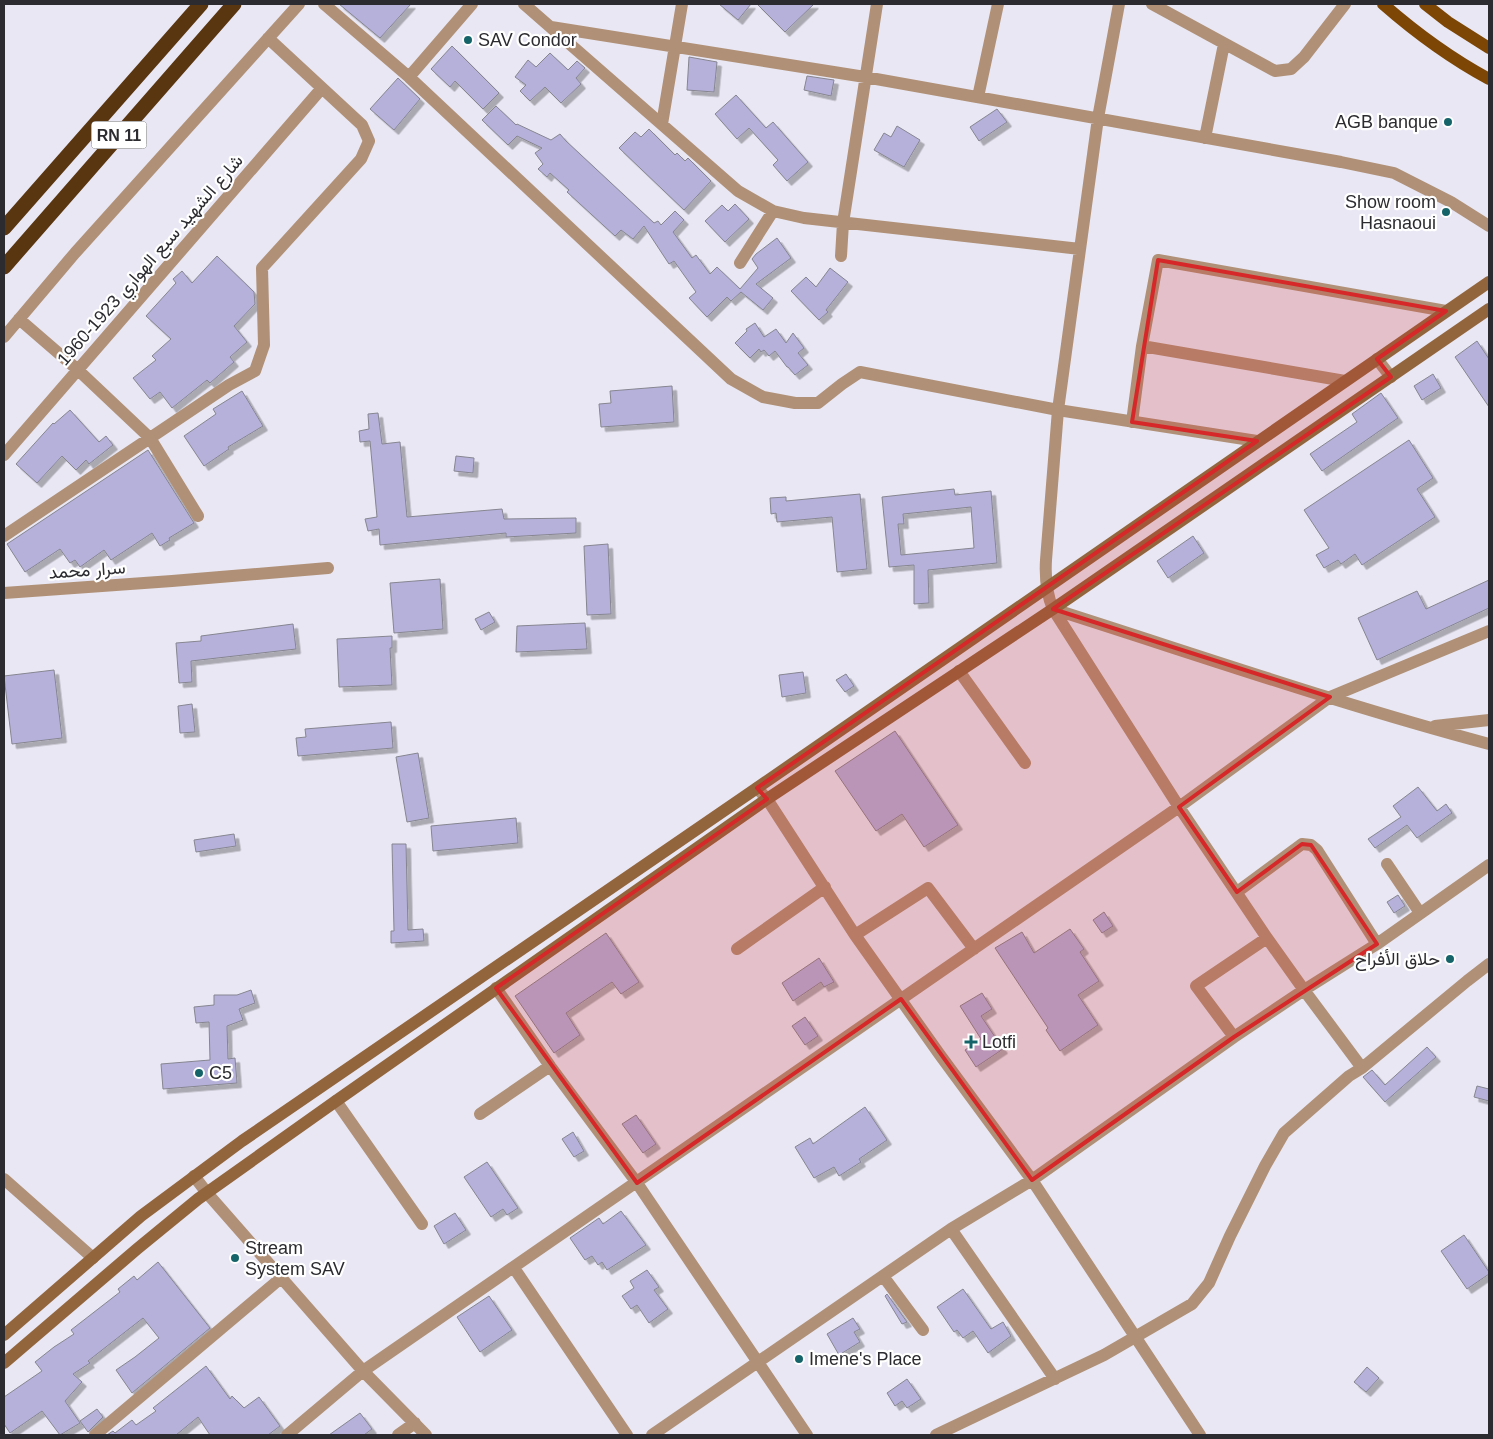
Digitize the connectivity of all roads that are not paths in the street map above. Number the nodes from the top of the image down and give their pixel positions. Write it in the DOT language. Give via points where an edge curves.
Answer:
graph roads {
  1 [pos="201,4"];
  2 [pos="234,4"];
  3 [pos="299,4"];
  4 [pos="324,4"];
  5 [pos="472,4"];
  6 [pos="524,4"];
  7 [pos="682,4"];
  8 [pos="877,4"];
  9 [pos="998,4"];
  10 [pos="1119,4"];
  11 [pos="1152,4"];
  12 [pos="1345,4"];
  13 [pos="1384,4"];
  14 [pos="1425,4"];
  15 [pos="551,27"];
  16 [pos="268,38"];
  17 [pos="1224,44"];
  18 [pos="675,47"];
  19 [pos="1489,48"];
  20 [pos="409,77"];
  21 [pos="865,77"];
  22 [pos="1489,79"];
  23 [pos="322,88"];
  24 [pos="978,97"];
  25 [pos="1098,118"];
  26 [pos="662,124"];
  27 [pos="1206,138"];
  28 [pos="773,211"];
  29 [pos="843,223"];
  30 [pos="1489,226"];
  31 [pos="4,228"];
  32 [pos="1080,249"];
  33 [pos="840,256"];
  34 [pos="740,263"];
  35 [pos="4,267"];
  36 [pos="1489,282"];
  37 [pos="1489,309"];
  38 [pos="1446,312"];
  39 [pos="19,319"];
  40 [pos="4,337"];
  41 [pos="1142,346"];
  42 [pos="1377,359"];
  43 [pos="78,370"];
  44 [pos="1391,377"];
  45 [pos="1344,381"];
  46 [pos="1058,410"];
  47 [pos="1132,422"];
  48 [pos="150,438"];
  49 [pos="1257,442"];
  50 [pos="4,455"];
  51 [pos="198,516"];
  52 [pos="4,536"];
  53 [pos="328,568"];
  54 [pos="1046,587"];
  55 [pos="4,593"];
  56 [pos="1053,609"];
  57 [pos="1489,631"];
  58 [pos="959,671"];
  59 [pos="1330,697"];
  60 [pos="1489,720"];
  61 [pos="1428,727"];
  62 [pos="1489,744"];
  63 [pos="1025,763"];
  64 [pos="756,788"];
  65 [pos="767,799"];
  66 [pos="1179,807"];
  67 [pos="1387,864"];
  68 [pos="1489,865"];
  69 [pos="825,887"];
  70 [pos="1237,892"];
  71 [pos="1420,913"];
  72 [pos="855,935"];
  73 [pos="1267,938"];
  74 [pos="1376,944"];
  75 [pos="737,949"];
  76 [pos="974,949"];
  77 [pos="1489,964"];
  78 [pos="496,988"];
  79 [pos="1304,990"];
  80 [pos="901,999"];
  81 [pos="1234,1037"];
  82 [pos="550,1066"];
  83 [pos="1362,1068"];
  84 [pos="336,1101"];
  85 [pos="480,1114"];
  86 [pos="194,1176"];
  87 [pos="4,1179"];
  88 [pos="1032,1180"];
  89 [pos="637,1183"];
  90 [pos="207,1193"];
  91 [pos="422,1224"];
  92 [pos="952,1229"];
  93 [pos="93,1258"];
  94 [pos="514,1268"];
  95 [pos="883,1276"];
  96 [pos="281,1278"];
  97 [pos="923,1330"];
  98 [pos="4,1335"];
  99 [pos="1136,1337"];
  100 [pos="757,1362"];
  101 [pos="4,1363"];
  102 [pos="363,1371"];
  103 [pos="1055,1379"];
  104 [pos="415,1423"];
  105 [pos="95,1435"];
  106 [pos="287,1435"];
  107 [pos="398,1435"];
  108 [pos="426,1435"];
  109 [pos="627,1435"];
  110 [pos="652,1435"];
  111 [pos="806,1435"];
  112 [pos="936,1435"];
  113 [pos="1200,1435"];
  1 -- 31 [label="highway, RN 11"];
  2 -- 35 [label="highway, RN 11"];
  3 -- 16 [label="street"];
  4 -- 20 [label="street"];
  5 -- 20 [label="street"];
  6 -- 15 [label="street"];
  7 -- 18 [label="street"];
  8 -- 21 [label="street"];
  9 -- 24 [label="street"];
  10 -- 25 [label="street"];
  11 -- 17 [label="street"];
  12 -- 17 [label="street" via="1304,58 1291,68 1275,71"];
  13 -- 22 [label="main road" via="1460,62"];
  14 -- 19 [label="main road"];
  15 -- 18 [label="street"];
  15 -- 26 [label="street"];
  16 -- 23 [label="street"];
  16 -- 39 [label="street"];
  17 -- 27 [label="street"];
  18 -- 21 [label="street"];
  18 -- 26 [label="street"];
  20 -- 46 [label="street" via="731,379 763,396 818,404 860,372"];
  21 -- 24 [label="street"];
  21 -- 29 [label="street"];
  23 -- 43 [label="street, شارع الشهيد سبع الهواري 1923-1960"];
  23 -- 48 [label="street" via="362,125 369,141 360,159 262,268 264,345 255,371"];
  24 -- 25 [label="street"];
  25 -- 27 [label="street"];
  25 -- 32 [label="street"];
  26 -- 28 [label="street" via="738,191"];
  27 -- 30 [label="street" via="1394,173"];
  28 -- 29 [label="street"];
  28 -- 34 [label="street"];
  29 -- 32 [label="street"];
  29 -- 33 [label="street"];
  32 -- 46 [label="street"];
  36 -- 38 [label="street"];
  37 -- 44 [label="street"];
  38 -- 41 [label="street" via="1158,260"];
  38 -- 42 [label="street"];
  39 -- 40 [label="street"];
  39 -- 43 [label="street"];
  41 -- 45 [label="street"];
  41 -- 47 [label="street"];
  42 -- 44 [label="street"];
  42 -- 45 [label="street"];
  43 -- 48 [label="street"];
  43 -- 50 [label="street, شارع الشهيد سبع الهواري 1923-1960"];
  44 -- 56 [label="street"];
  45 -- 49 [label="street"];
  46 -- 47 [label="street"];
  46 -- 54 [label="street"];
  47 -- 49 [label="street"];
  48 -- 51 [label="street"];
  48 -- 52 [label="street"];
  49 -- 54 [label="street"];
  53 -- 55 [label="street, سرار محمد"];
  54 -- 56 [label="street"];
  54 -- 64 [label="street"];
  56 -- 58 [label="street"];
  56 -- 59 [label="street"];
  56 -- 66 [label="street"];
  57 -- 59 [label="street"];
  58 -- 63 [label="street"];
  58 -- 65 [label="street"];
  59 -- 61 [label="street"];
  59 -- 66 [label="street"];
  60 -- 61 [label="street"];
  61 -- 62 [label="street"];
  64 -- 65 [label="street"];
  64 -- 86 [label="street"];
  65 -- 69 [label="street"];
  65 -- 78 [label="street"];
  66 -- 70 [label="street"];
  66 -- 76 [label="street"];
  67 -- 71 [label="street"];
  68 -- 71 [label="street"];
  69 -- 72 [label="street"];
  69 -- 75 [label="street"];
  70 -- 73 [label="street"];
  70 -- 74 [label="street" via="1302,844 1311,844"];
  71 -- 74 [label="street"];
  72 -- 76 [label="street" via="928,888"];
  72 -- 80 [label="street"];
  73 -- 79 [label="street"];
  73 -- 81 [label="street" via="1196,986"];
  74 -- 79 [label="street"];
  76 -- 80 [label="street"];
  77 -- 83 [label="street"];
  78 -- 82 [label="street"];
  78 -- 84 [label="street"];
  79 -- 81 [label="street"];
  79 -- 83 [label="street"];
  80 -- 88 [label="street"];
  80 -- 89 [label="street"];
  81 -- 88 [label="street"];
  82 -- 85 [label="street"];
  82 -- 89 [label="street"];
  83 -- 99 [label="street" via="1284,1133 1209,1283 1192,1304"];
  84 -- 90 [label="street"];
  84 -- 91 [label="street"];
  86 -- 90 [label="street"];
  86 -- 93 [label="street"];
  87 -- 93 [label="street"];
  88 -- 92 [label="street"];
  88 -- 99 [label="street"];
  89 -- 94 [label="street"];
  89 -- 100 [label="street"];
  90 -- 96 [label="street"];
  90 -- 101 [label="street"];
  92 -- 95 [label="street"];
  92 -- 103 [label="street"];
  93 -- 98 [label="street"];
  94 -- 102 [label="street"];
  94 -- 109 [label="street"];
  95 -- 97 [label="street"];
  95 -- 100 [label="street"];
  96 -- 102 [label="street"];
  96 -- 105 [label="street"];
  99 -- 103 [label="street"];
  99 -- 113 [label="street"];
  100 -- 110 [label="street"];
  100 -- 111 [label="street"];
  102 -- 104 [label="street"];
  102 -- 106 [label="street"];
  103 -- 112 [label="street"];
  104 -- 107 [label="street"];
  104 -- 108 [label="street"];
}
